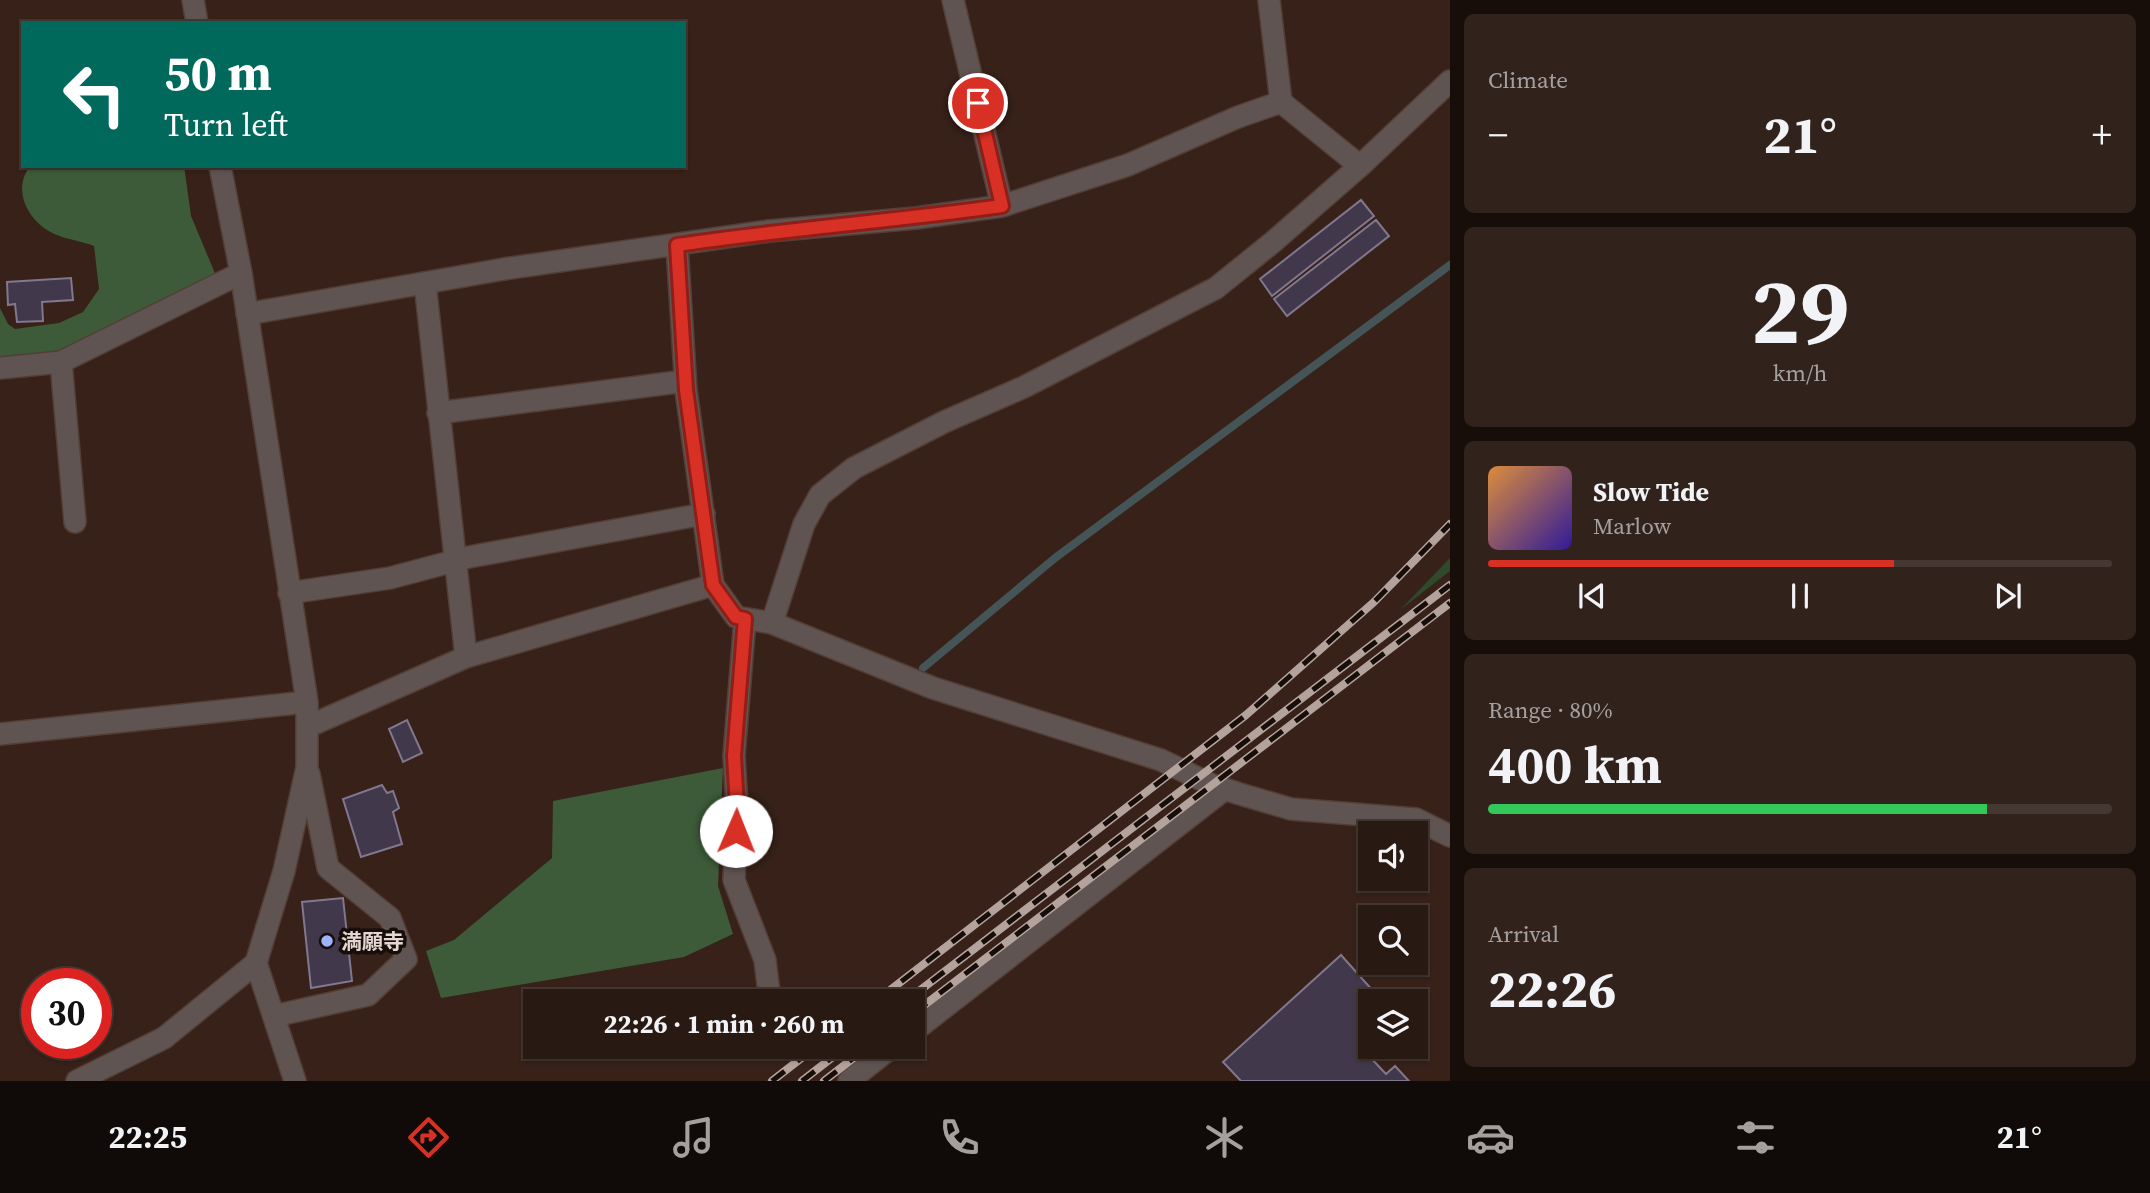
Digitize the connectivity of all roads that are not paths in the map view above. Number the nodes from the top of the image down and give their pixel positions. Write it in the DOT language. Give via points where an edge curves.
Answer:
graph roads {
  1 [pos="193,0"];
  2 [pos="953,0"];
  3 [pos="1269,0"];
  4 [pos="197,21"];
  5 [pos="1450,80"];
  6 [pos="1281,102"];
  7 [pos="1360,166"];
  8 [pos="220,168"];
  9 [pos="1002,206"];
  10 [pos="677,245"];
  11 [pos="240,272"];
  12 [pos="425,283"];
  13 [pos="247,314"];
  14 [pos="61,362"];
  15 [pos="0,368"];
  16 [pos="685,381"];
  17 [pos="438,413"];
  18 [pos="704,514"];
  19 [pos="75,522"];
  20 [pos="456,561"];
  21 [pos="713,585"];
  22 [pos="289,593"];
  23 [pos="745,619"];
  24 [pos="772,623"];
  25 [pos="467,657"];
  26 [pos="307,702"];
  27 [pos="307,727"];
  28 [pos="0,734"];
  29 [pos="307,767"];
  30 [pos="1225,789"];
  31 [pos="1450,836"];
  32 [pos="256,963"];
  33 [pos="769,989"];
  34 [pos="274,1017"];
  35 [pos="925,1022"];
  36 [pos="877,1059"];
  37 [pos="77,1081"];
  38 [pos="295,1081"];
  39 [pos="849,1081"];
  1 -- 4 [label="street"];
  2 -- 9 [label="street"];
  3 -- 6 [label="street"];
  5 -- 7 [label="street"];
  6 -- 7 [label="street"];
  6 -- 9 [label="street" via="1128,164"];
  7 -- 24 [label="street" via="1216,288 854,468 820,495 804,524"];
  8 -- 11 [label="street"];
  9 -- 10 [label="street"];
  10 -- 12 [label="street"];
  10 -- 16 [label="street"];
  11 -- 13 [label="street"];
  11 -- 14 [label="street"];
  12 -- 13 [label="street"];
  12 -- 17 [label="street"];
  13 -- 22 [label="street"];
  14 -- 15 [label="street"];
  14 -- 19 [label="street"];
  16 -- 17 [label="street"];
  16 -- 18 [label="street"];
  17 -- 20 [label="street"];
  18 -- 20 [label="street"];
  18 -- 21 [label="street"];
  20 -- 22 [label="street" via="390,578"];
  20 -- 25 [label="street"];
  21 -- 23 [label="street" via="736,617"];
  21 -- 25 [label="street"];
  22 -- 26 [label="street"];
  23 -- 24 [label="street"];
  23 -- 33 [label="street" via="734,756 734,880 765,960"];
  24 -- 30 [label="street" via="933,688 1161,760"];
  25 -- 27 [label="street"];
  26 -- 27 [label="street"];
  26 -- 28 [label="street"];
  27 -- 29 [label="street"];
  29 -- 32 [label="street" via="284,871"];
  29 -- 34 [label="street" via="328,868 390,918 406,959 368,995"];
  30 -- 31 [label="street" via="1291,809 1416,819"];
  30 -- 35 [label="street"];
  32 -- 34 [label="street"];
  32 -- 37 [label="street" via="164,1038"];
  34 -- 38 [label="street"];
  36 -- 39 [label="street"];
}
